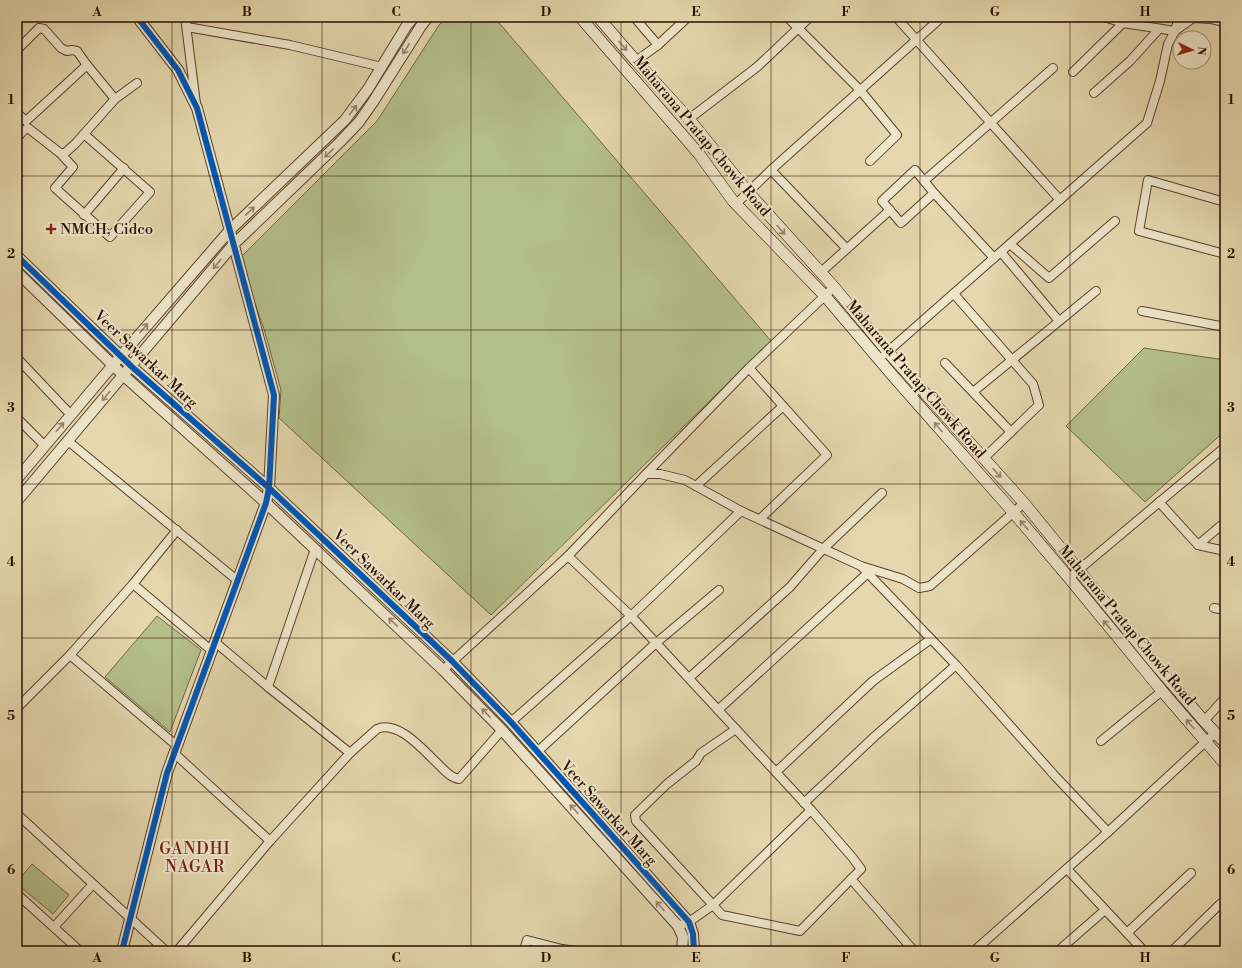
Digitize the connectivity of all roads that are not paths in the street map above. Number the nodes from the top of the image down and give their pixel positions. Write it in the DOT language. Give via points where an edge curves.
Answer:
graph roads {
  1 [pos="137,17"];
  2 [pos="186,17"];
  3 [pos="414,17"];
  4 [pos="428,17"];
  5 [pos="580,17"];
  6 [pos="598,17"];
  7 [pos="634,17"];
  8 [pos="688,17"];
  9 [pos="787,17"];
  10 [pos="810,17"];
  11 [pos="896,17"];
  12 [pos="942,17"];
  13 [pos="1104,17"];
  14 [pos="1179,17"];
  15 [pos="1225,22"];
  16 [pos="1123,23"];
  17 [pos="187,27"];
  18 [pos="797,29"];
  19 [pos="1159,29"];
  20 [pos="1175,30"];
  21 [pos="1176,30"];
  22 [pos="1172,31"];
  23 [pos="1172,37"];
  24 [pos="917,40"];
  25 [pos="658,45"];
  26 [pos="17,50"];
  27 [pos="636,61"];
  28 [pos="87,65"];
  29 [pos="382,67"];
  30 [pos="1054,68"];
  31 [pos="1073,72"];
  32 [pos="136,83"];
  33 [pos="860,90"];
  34 [pos="1094,93"];
  35 [pos="115,99"];
  36 [pos="197,108"];
  37 [pos="17,113"];
  38 [pos="689,118"];
  39 [pos="991,122"];
  40 [pos="84,134"];
  41 [pos="17,138"];
  42 [pos="60,152"];
  43 [pos="870,161"];
  44 [pos="124,168"];
  45 [pos="772,170"];
  46 [pos="924,181"];
  47 [pos="748,192"];
  48 [pos="934,194"];
  49 [pos="1060,200"];
  50 [pos="1225,202"];
  51 [pos="736,204"];
  52 [pos="890,210"];
  53 [pos="84,215"];
  54 [pos="1115,221"];
  55 [pos="230,230"];
  56 [pos="1010,244"];
  57 [pos="233,245"];
  58 [pos="846,248"];
  59 [pos="1001,252"];
  60 [pos="1225,254"];
  61 [pos="17,256"];
  62 [pos="994,258"];
  63 [pos="17,272"];
  64 [pos="820,272"];
  65 [pos="35,274"];
  66 [pos="27,282"];
  67 [pos="834,287"];
  68 [pos="1096,291"];
  69 [pos="954,294"];
  70 [pos="825,296"];
  71 [pos="1142,311"];
  72 [pos="1059,321"];
  73 [pos="1225,326"];
  74 [pos="888,352"];
  75 [pos="121,356"];
  76 [pos="17,358"];
  77 [pos="879,359"];
  78 [pos="1012,360"];
  79 [pos="945,363"];
  80 [pos="112,365"];
  81 [pos="131,366"];
  82 [pos="750,368"];
  83 [pos="123,375"];
  84 [pos="973,392"];
  85 [pos="783,406"];
  86 [pos="71,415"];
  87 [pos="17,418"];
  88 [pos="1011,432"];
  89 [pos="68,441"];
  90 [pos="45,446"];
  91 [pos="1225,447"];
  92 [pos="984,458"];
  93 [pos="646,474"];
  94 [pos="17,479"];
  95 [pos="696,486"];
  96 [pos="269,488"];
  97 [pos="882,494"];
  98 [pos="17,501"];
  99 [pos="1159,502"];
  100 [pos="266,503"];
  101 [pos="1024,503"];
  102 [pos="741,510"];
  103 [pos="1013,512"];
  104 [pos="760,519"];
  105 [pos="1225,522"];
  106 [pos="177,530"];
  107 [pos="1198,546"];
  108 [pos="315,549"];
  109 [pos="823,549"];
  110 [pos="1225,551"];
  111 [pos="568,556"];
  112 [pos="1079,570"];
  113 [pos="870,571"];
  114 [pos="1069,578"];
  115 [pos="238,581"];
  116 [pos="133,584"];
  117 [pos="719,590"];
  118 [pos="1214,608"];
  119 [pos="1225,610"];
  120 [pos="631,616"];
  121 [pos="931,639"];
  122 [pos="656,643"];
  123 [pos="214,647"];
  124 [pos="70,654"];
  125 [pos="452,661"];
  126 [pos="956,665"];
  127 [pos="444,670"];
  128 [pos="689,678"];
  129 [pos="268,687"];
  130 [pos="1162,691"];
  131 [pos="1225,698"];
  132 [pos="17,708"];
  133 [pos="718,710"];
  134 [pos="1204,721"];
  135 [pos="511,722"];
  136 [pos="502,730"];
  137 [pos="736,730"];
  138 [pos="1215,733"];
  139 [pos="1101,741"];
  140 [pos="1205,742"];
  141 [pos="1225,743"];
  142 [pos="176,749"];
  143 [pos="350,752"];
  144 [pos="537,752"];
  145 [pos="1225,764"];
  146 [pos="776,772"];
  147 [pos="804,803"];
  148 [pos="811,810"];
  149 [pos="17,814"];
  150 [pos="1108,832"];
  151 [pos="270,841"];
  152 [pos="1067,869"];
  153 [pos="1191,873"];
  154 [pos="851,879"];
  155 [pos="93,884"];
  156 [pos="17,894"];
  157 [pos="1220,904"];
  158 [pos="713,906"];
  159 [pos="1105,910"];
  160 [pos="130,919"];
  161 [pos="689,922"];
  162 [pos="678,926"];
  163 [pos="54,927"];
  164 [pos="1127,933"];
  165 [pos="562,950"];
  166 [pos="1141,950"];
  167 [pos="80,951"];
  168 [pos="122,951"];
  169 [pos="166,951"];
  170 [pos="177,951"];
  171 [pos="524,951"];
  172 [pos="576,951"];
  173 [pos="684,951"];
  174 [pos="694,951"];
  175 [pos="914,951"];
  176 [pos="974,951"];
  177 [pos="1058,951"];
  178 [pos="1172,951"];
  1 -- 36 [label="street" via="178,70"];
  2 -- 17 [label="street"];
  3 -- 29 [label="street"];
  4 -- 57 [label="street, one-way" via="359,122"];
  5 -- 51 [label="main road, Maharana Pratap Chowk Road" via="699,154"];
  6 -- 27 [label="main road, Maharana Pratap Chowk Road, one-way"];
  7 -- 25 [label="street"];
  8 -- 25 [label="street"];
  9 -- 18 [label="street"];
  10 -- 18 [label="street"];
  11 -- 24 [label="street"];
  12 -- 24 [label="street"];
  13 -- 16 [label="street"];
  14 -- 20 [label="street"];
  15 -- 21 [label="street" via="1193,18"];
  16 -- 19 [label="street"];
  16 -- 31 [label="street"];
  17 -- 29 [label="street" via="290,45"];
  17 -- 36 [label="street"];
  18 -- 33 [label="street"];
  18 -- 38 [label="street" via="757,67"];
  19 -- 22 [label="street"];
  19 -- 34 [label="street" via="1130,61"];
  23 -- 49 [label="street" via="1147,123"];
  24 -- 33 [label="street"];
  24 -- 39 [label="street"];
  25 -- 27 [label="street"];
  26 -- 28 [label="street" via="39,28 44,29 61,48 77,51"];
  27 -- 38 [label="main road, Maharana Pratap Chowk Road"];
  28 -- 35 [label="street"];
  28 -- 37 [label="street" via="26,121"];
  55 -- 29 [label="street, one-way" via="345,120"];
  30 -- 39 [label="street"];
  32 -- 35 [label="street"];
  33 -- 43 [label="street" via="897,135"];
  33 -- 45 [label="street"];
  35 -- 40 [label="street"];
  36 -- 55 [label="street"];
  38 -- 47 [label="main road, Maharana Pratap Chowk Road"];
  39 -- 46 [label="street"];
  39 -- 49 [label="street"];
  40 -- 42 [label="street" via="65,153"];
  40 -- 44 [label="street"];
  41 -- 42 [label="street" via="28,128"];
  42 -- 53 [label="street" via="73,167 54,188"];
  44 -- 53 [label="street"];
  44 -- 53 [label="street" via="150,192 110,238"];
  45 -- 47 [label="street"];
  45 -- 58 [label="street"];
  46 -- 48 [label="street"];
  46 -- 52 [label="street" via="915,170 882,201"];
  47 -- 51 [label="street"];
  47 -- 64 [label="main road, Maharana Pratap Chowk Road, one-way"];
  48 -- 52 [label="street" via="900,223"];
  48 -- 62 [label="street"];
  49 -- 56 [label="street"];
  50 -- 60 [label="street" via="1148,180 1139,232"];
  51 -- 70 [label="main road, Maharana Pratap Chowk Road"];
  52 -- 58 [label="street"];
  54 -- 56 [label="street" via="1049,278"];
  55 -- 57 [label="street"];
  75 -- 55 [label="street, one-way"];
  56 -- 59 [label="street"];
  57 -- 81 [label="street, one-way"];
  57 -- 96 [label="street" via="274,395"];
  58 -- 64 [label="street"];
  59 -- 62 [label="street"];
  59 -- 72 [label="street"];
  61 -- 65 [label="street, Veer Sawarkar Marg"];
  62 -- 69 [label="street"];
  63 -- 66 [label="street, Veer Sawarkar Marg"];
  64 -- 67 [label="main road, Maharana Pratap Chowk Road"];
  65 -- 66 [label="street"];
  65 -- 75 [label="street, Veer Sawarkar Marg"];
  66 -- 80 [label="street, Veer Sawarkar Marg"];
  67 -- 70 [label="street"];
  67 -- 74 [label="main road, Maharana Pratap Chowk Road"];
  68 -- 72 [label="street"];
  69 -- 74 [label="street"];
  69 -- 78 [label="street"];
  70 -- 77 [label="main road, Maharana Pratap Chowk Road"];
  70 -- 82 [label="street"];
  71 -- 73 [label="street"];
  72 -- 78 [label="street"];
  74 -- 77 [label="street"];
  74 -- 92 [label="main road, Maharana Pratap Chowk Road"];
  75 -- 80 [label="street"];
  75 -- 81 [label="street, Veer Sawarkar Marg"];
  76 -- 86 [label="street"];
  103 -- 77 [label="main road, Maharana Pratap Chowk Road, one-way"];
  78 -- 84 [label="street"];
  78 -- 88 [label="street" via="1034,384 1039,405"];
  79 -- 84 [label="street"];
  80 -- 83 [label="street, Veer Sawarkar Marg"];
  80 -- 86 [label="street"];
  81 -- 83 [label="street"];
  81 -- 96 [label="street, Veer Sawarkar Marg"];
  82 -- 85 [label="street"];
  82 -- 93 [label="street"];
  83 -- 89 [label="street, one-way"];
  83 -- 100 [label="street, Veer Sawarkar Marg"];
  84 -- 88 [label="street"];
  85 -- 95 [label="street"];
  85 -- 104 [label="street" via="827,455"];
  90 -- 86 [label="street, one-way"];
  87 -- 90 [label="street"];
  88 -- 92 [label="street"];
  89 -- 98 [label="street"];
  89 -- 106 [label="street"];
  90 -- 94 [label="street"];
  91 -- 99 [label="street"];
  92 -- 101 [label="main road, Maharana Pratap Chowk Road, one-way"];
  93 -- 95 [label="street" via="660,474 685,480"];
  93 -- 111 [label="street"];
  95 -- 102 [label="street"];
  96 -- 100 [label="street"];
  96 -- 125 [label="street, Veer Sawarkar Marg"];
  97 -- 109 [label="street"];
  99 -- 107 [label="street"];
  99 -- 112 [label="street"];
  100 -- 108 [label="street, Veer Sawarkar Marg"];
  100 -- 115 [label="street"];
  101 -- 103 [label="street"];
  101 -- 112 [label="main road, Maharana Pratap Chowk Road"];
  102 -- 104 [label="street"];
  102 -- 120 [label="street"];
  103 -- 113 [label="street" via="930,586 918,588 903,579"];
  114 -- 103 [label="main road, Maharana Pratap Chowk Road, one-way"];
  104 -- 109 [label="street"];
  105 -- 107 [label="street"];
  106 -- 115 [label="street"];
  106 -- 116 [label="street"];
  107 -- 110 [label="street"];
  127 -- 108 [label="street, Veer Sawarkar Marg, one-way"];
  108 -- 129 [label="street"];
  109 -- 113 [label="street"];
  109 -- 128 [label="street" via="790,587"];
  111 -- 120 [label="street"];
  111 -- 125 [label="street"];
  112 -- 114 [label="street"];
  112 -- 134 [label="main road, Maharana Pratap Chowk Road"];
  113 -- 121 [label="street"];
  113 -- 133 [label="street"];
  130 -- 114 [label="main road, Maharana Pratap Chowk Road, one-way"];
  115 -- 123 [label="street"];
  116 -- 123 [label="street"];
  116 -- 124 [label="street"];
  117 -- 122 [label="street"];
  118 -- 119 [label="street"];
  120 -- 122 [label="street"];
  120 -- 135 [label="street"];
  121 -- 126 [label="street"];
  121 -- 146 [label="street" via="873,681"];
  122 -- 128 [label="street"];
  122 -- 144 [label="street"];
  123 -- 129 [label="street"];
  123 -- 142 [label="street"];
  124 -- 132 [label="street"];
  124 -- 142 [label="street"];
  125 -- 127 [label="street"];
  125 -- 135 [label="street, Veer Sawarkar Marg"];
  126 -- 147 [label="street"];
  126 -- 150 [label="street"];
  136 -- 127 [label="street, Veer Sawarkar Marg, one-way"];
  128 -- 133 [label="street"];
  129 -- 143 [label="street"];
  130 -- 139 [label="street"];
  140 -- 130 [label="main road, Maharana Pratap Chowk Road, one-way"];
  131 -- 134 [label="street"];
  133 -- 137 [label="street"];
  134 -- 138 [label="main road, Maharana Pratap Chowk Road"];
  135 -- 144 [label="street, Veer Sawarkar Marg"];
  136 -- 143 [label="street" via="459,779 445,771 408,736 388,728 377,729"];
  162 -- 136 [label="street, Veer Sawarkar Marg, one-way"];
  137 -- 146 [label="street"];
  137 -- 158 [label="street" via="701,753 696,761 667,784 635,816 636,821"];
  138 -- 140 [label="street"];
  138 -- 141 [label="main road, Maharana Pratap Chowk Road"];
  140 -- 145 [label="main road, Maharana Pratap Chowk Road"];
  140 -- 150 [label="street"];
  142 -- 151 [label="street"];
  142 -- 160 [label="street" via="167,773"];
  143 -- 151 [label="street"];
  144 -- 161 [label="street, Veer Sawarkar Marg"];
  146 -- 147 [label="street"];
  147 -- 148 [label="street"];
  148 -- 154 [label="street" via="861,869"];
  148 -- 158 [label="street"];
  149 -- 155 [label="street"];
  150 -- 152 [label="street"];
  151 -- 170 [label="street"];
  152 -- 159 [label="street"];
  152 -- 176 [label="street"];
  153 -- 164 [label="street"];
  154 -- 158 [label="street" via="800,931 725,915"];
  154 -- 175 [label="street"];
  155 -- 160 [label="street"];
  155 -- 163 [label="street"];
  156 -- 163 [label="street"];
  157 -- 178 [label="street"];
  158 -- 161 [label="street"];
  159 -- 164 [label="street"];
  159 -- 177 [label="street"];
  160 -- 168 [label="street"];
  160 -- 169 [label="street"];
  161 -- 162 [label="street"];
  161 -- 174 [label="street, Veer Sawarkar Marg"];
  162 -- 173 [label="street, Veer Sawarkar Marg" via="683,938"];
  163 -- 167 [label="street"];
  164 -- 166 [label="street"];
  165 -- 171 [label="street" via="527,940"];
  165 -- 172 [label="street"];
}
